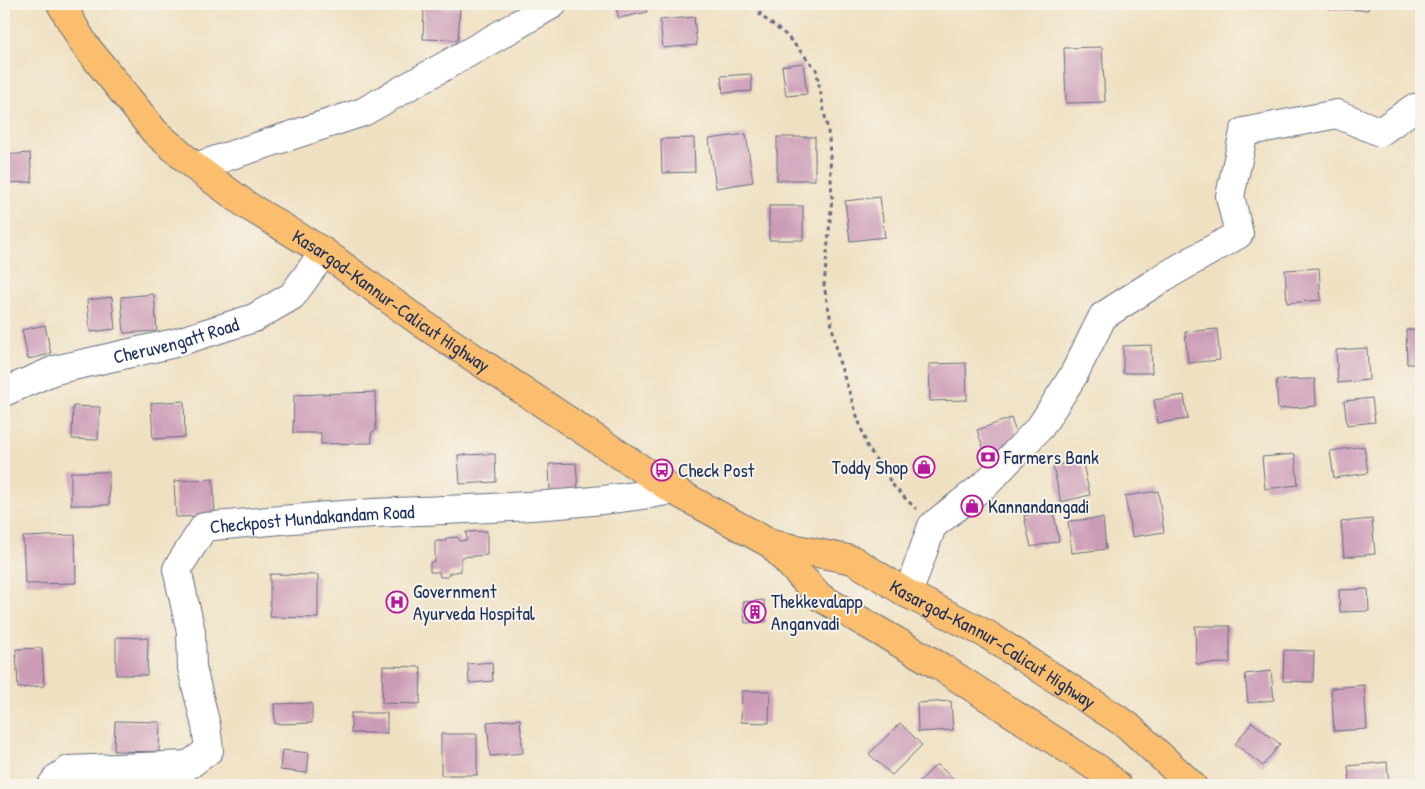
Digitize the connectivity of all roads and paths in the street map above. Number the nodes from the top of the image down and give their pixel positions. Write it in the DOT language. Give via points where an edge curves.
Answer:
graph roads {
  1 [pos="61,4"];
  2 [pos="553,4"];
  3 [pos="761,4"];
  4 [pos="1421,108"];
  5 [pos="195,167"];
  6 [pos="324,252"];
  7 [pos="4,392"];
  8 [pos="673,490"];
  9 [pos="932,526"];
  10 [pos="771,544"];
  11 [pos="908,594"];
  12 [pos="52,785"];
  13 [pos="1117,785"];
  14 [pos="1192,785"];
  1 -- 5 [label="highway, Kasargod-Kannur-Calicut Highway" via="84,44 155,132"];
  2 -- 5 [label="street" via="363,112"];
  3 -- 9 [label="path" via="760,15 786,35 816,69 829,137 832,198 824,286 839,361 867,446 895,488"];
  4 -- 9 [label="street" via="1414,108 1380,132 1337,114 1244,132 1230,196 1239,234 1103,316 1073,376 1041,426 987,483"];
  5 -- 6 [label="highway, Kasargod-Kannur-Calicut Highway" via="248,206"];
  6 -- 7 [label="street, Cheruvengatt Road" via="292,296 254,318 176,343 55,370"];
  6 -- 8 [label="highway, Kasargod-Kannur-Calicut Highway" via="420,322"];
  8 -- 10 [label="highway, Kasargod-Kannur-Calicut Highway"];
  8 -- 12 [label="street, Checkpost Mundakandam Road" via="630,498 561,504 373,513 204,527 177,569 191,632 192,668 209,750 189,764 69,770"];
  9 -- 11 [label="street"];
  10 -- 11 [label="highway, Kasargod-Kannur-Calicut Highway" via="853,560"];
  10 -- 13 [label="highway, Kasargod-Kannur-Calicut Highway" via="820,597 941,667 1100,770"];
  11 -- 14 [label="highway, Kasargod-Kannur-Calicut Highway" via="988,635 1127,725"];
}
